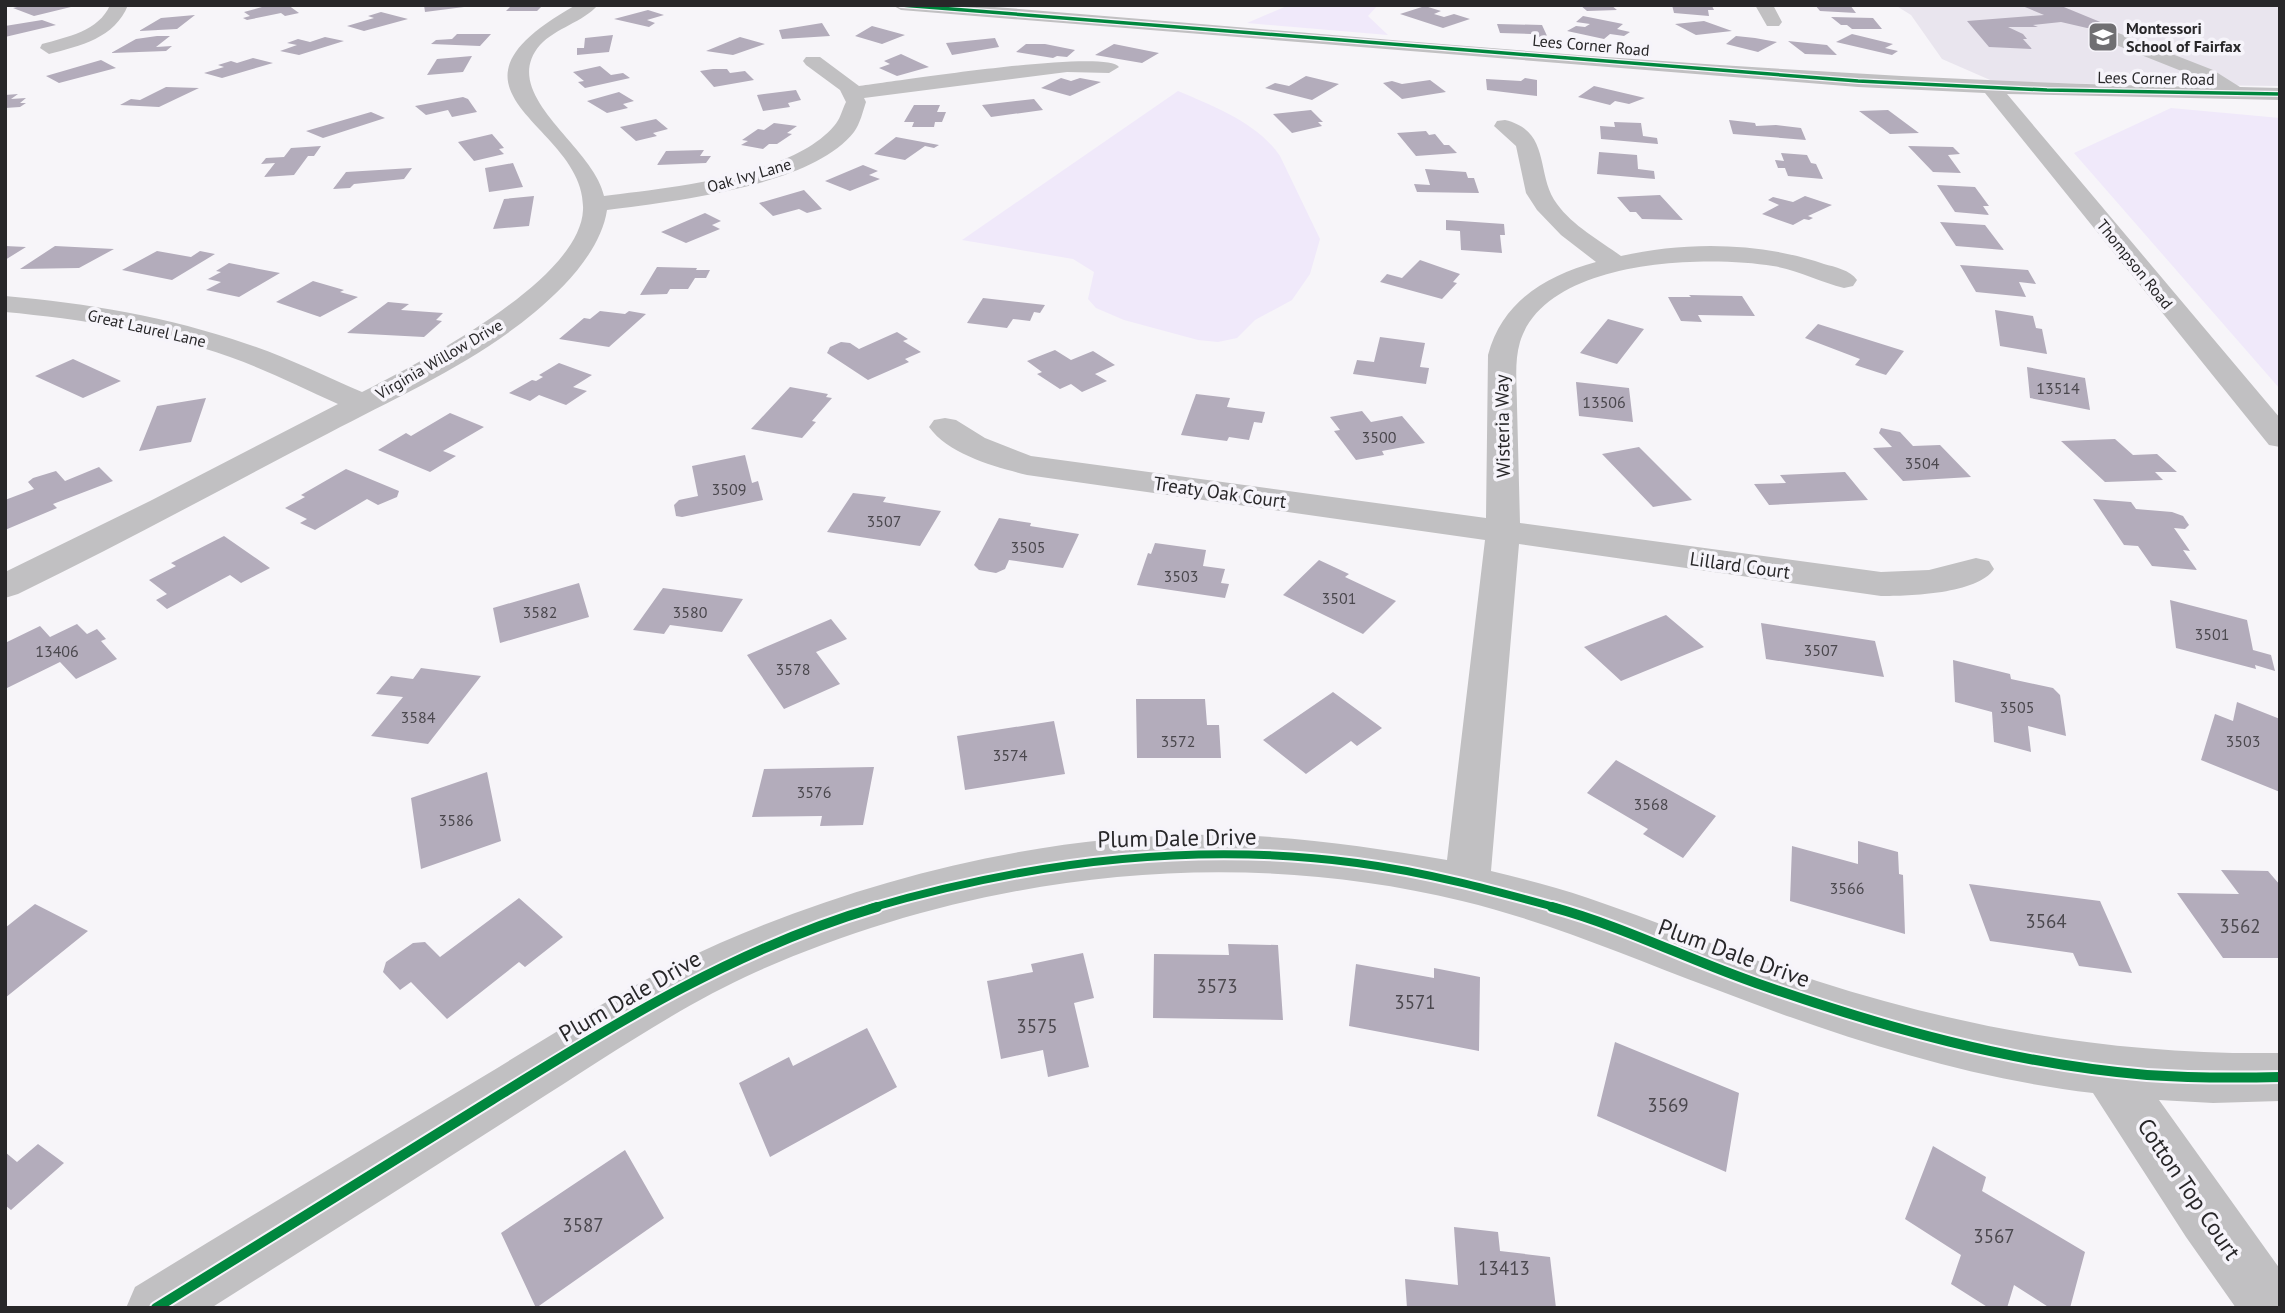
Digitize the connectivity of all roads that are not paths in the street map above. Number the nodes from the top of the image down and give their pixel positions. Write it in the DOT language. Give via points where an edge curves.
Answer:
graph roads {
  1 [pos="119,5"];
  2 [pos="589,5"];
  3 [pos="901,5"];
  4 [pos="1764,5"];
  5 [pos="1773,22"];
  6 [pos="2097,31"];
  7 [pos="49,48"];
  8 [pos="813,61"];
  9 [pos="2176,62"];
  10 [pos="2135,67"];
  11 [pos="1109,68"];
  12 [pos="1990,88"];
  13 [pos="854,93"];
  14 [pos="2236,94"];
  15 [pos="2280,94"];
  16 [pos="1505,126"];
  17 [pos="594,204"];
  18 [pos="1617,265"];
  19 [pos="1844,280"];
  20 [pos="5,304"];
  21 [pos="362,403"];
  22 [pos="945,427"];
  23 [pos="2280,438"];
  24 [pos="1503,532"];
  25 [pos="1976,569"];
  26 [pos="5,586"];
  27 [pos="1467,883"];
  28 [pos="2108,1070"];
  29 [pos="2280,1077"];
  30 [pos="156,1308"];
  31 [pos="2272,1308"];
  1 -- 7 [label="street" via="115,17 95,32"];
  2 -- 17 [label="street" via="531,44 517,68 516,80 523,98 581,164"];
  3 -- 12 [label="street, Lees Corner Road"];
  4 -- 5 [label="street"];
  6 -- 9 [label="street"];
  8 -- 13 [label="street"];
  9 -- 10 [label="street"];
  9 -- 14 [label="street" via="2206,74"];
  11 -- 13 [label="street" via="1067,66"];
  12 -- 14 [label="street, Lees Corner Road"];
  12 -- 23 [label="street, Thompson Road"];
  13 -- 17 [label="street, Oak Ivy Lane" via="855,113 840,135 793,163 699,190"];
  14 -- 15 [label="street, Lees Corner Road"];
  16 -- 18 [label="street" via="1532,149 1536,191 1547,208"];
  17 -- 21 [label="street, Virginia Willow Drive" via="579,247 538,295 461,350"];
  18 -- 19 [label="street, Wisteria Way" via="1734,254 1795,263"];
  18 -- 24 [label="street, Wisteria Way" via="1551,289 1522,312 1508,332 1502,355"];
  20 -- 21 [label="street, Great Laurel Lane" via="180,332 226,346"];
  21 -- 26 [label="street, Virginia Willow Drive"];
  22 -- 24 [label="street, Treaty Oak Court" via="969,444 1027,464"];
  24 -- 25 [label="street, Lillard Court" via="1881,584 1922,584"];
  24 -- 27 [label="street, Wisteria Way"];
  27 -- 28 [label="street, Plum Dale Drive" via="1564,910 1755,983 1880,1024 2018,1056"];
  27 -- 30 [label="street, Plum Dale Drive" via="1343,860 1224,852 1128,855 976,878 861,911 740,956 617,1023"];
  28 -- 29 [label="street, Plum Dale Drive"];
  28 -- 31 [label="street, Cotton Top Court"];
}
